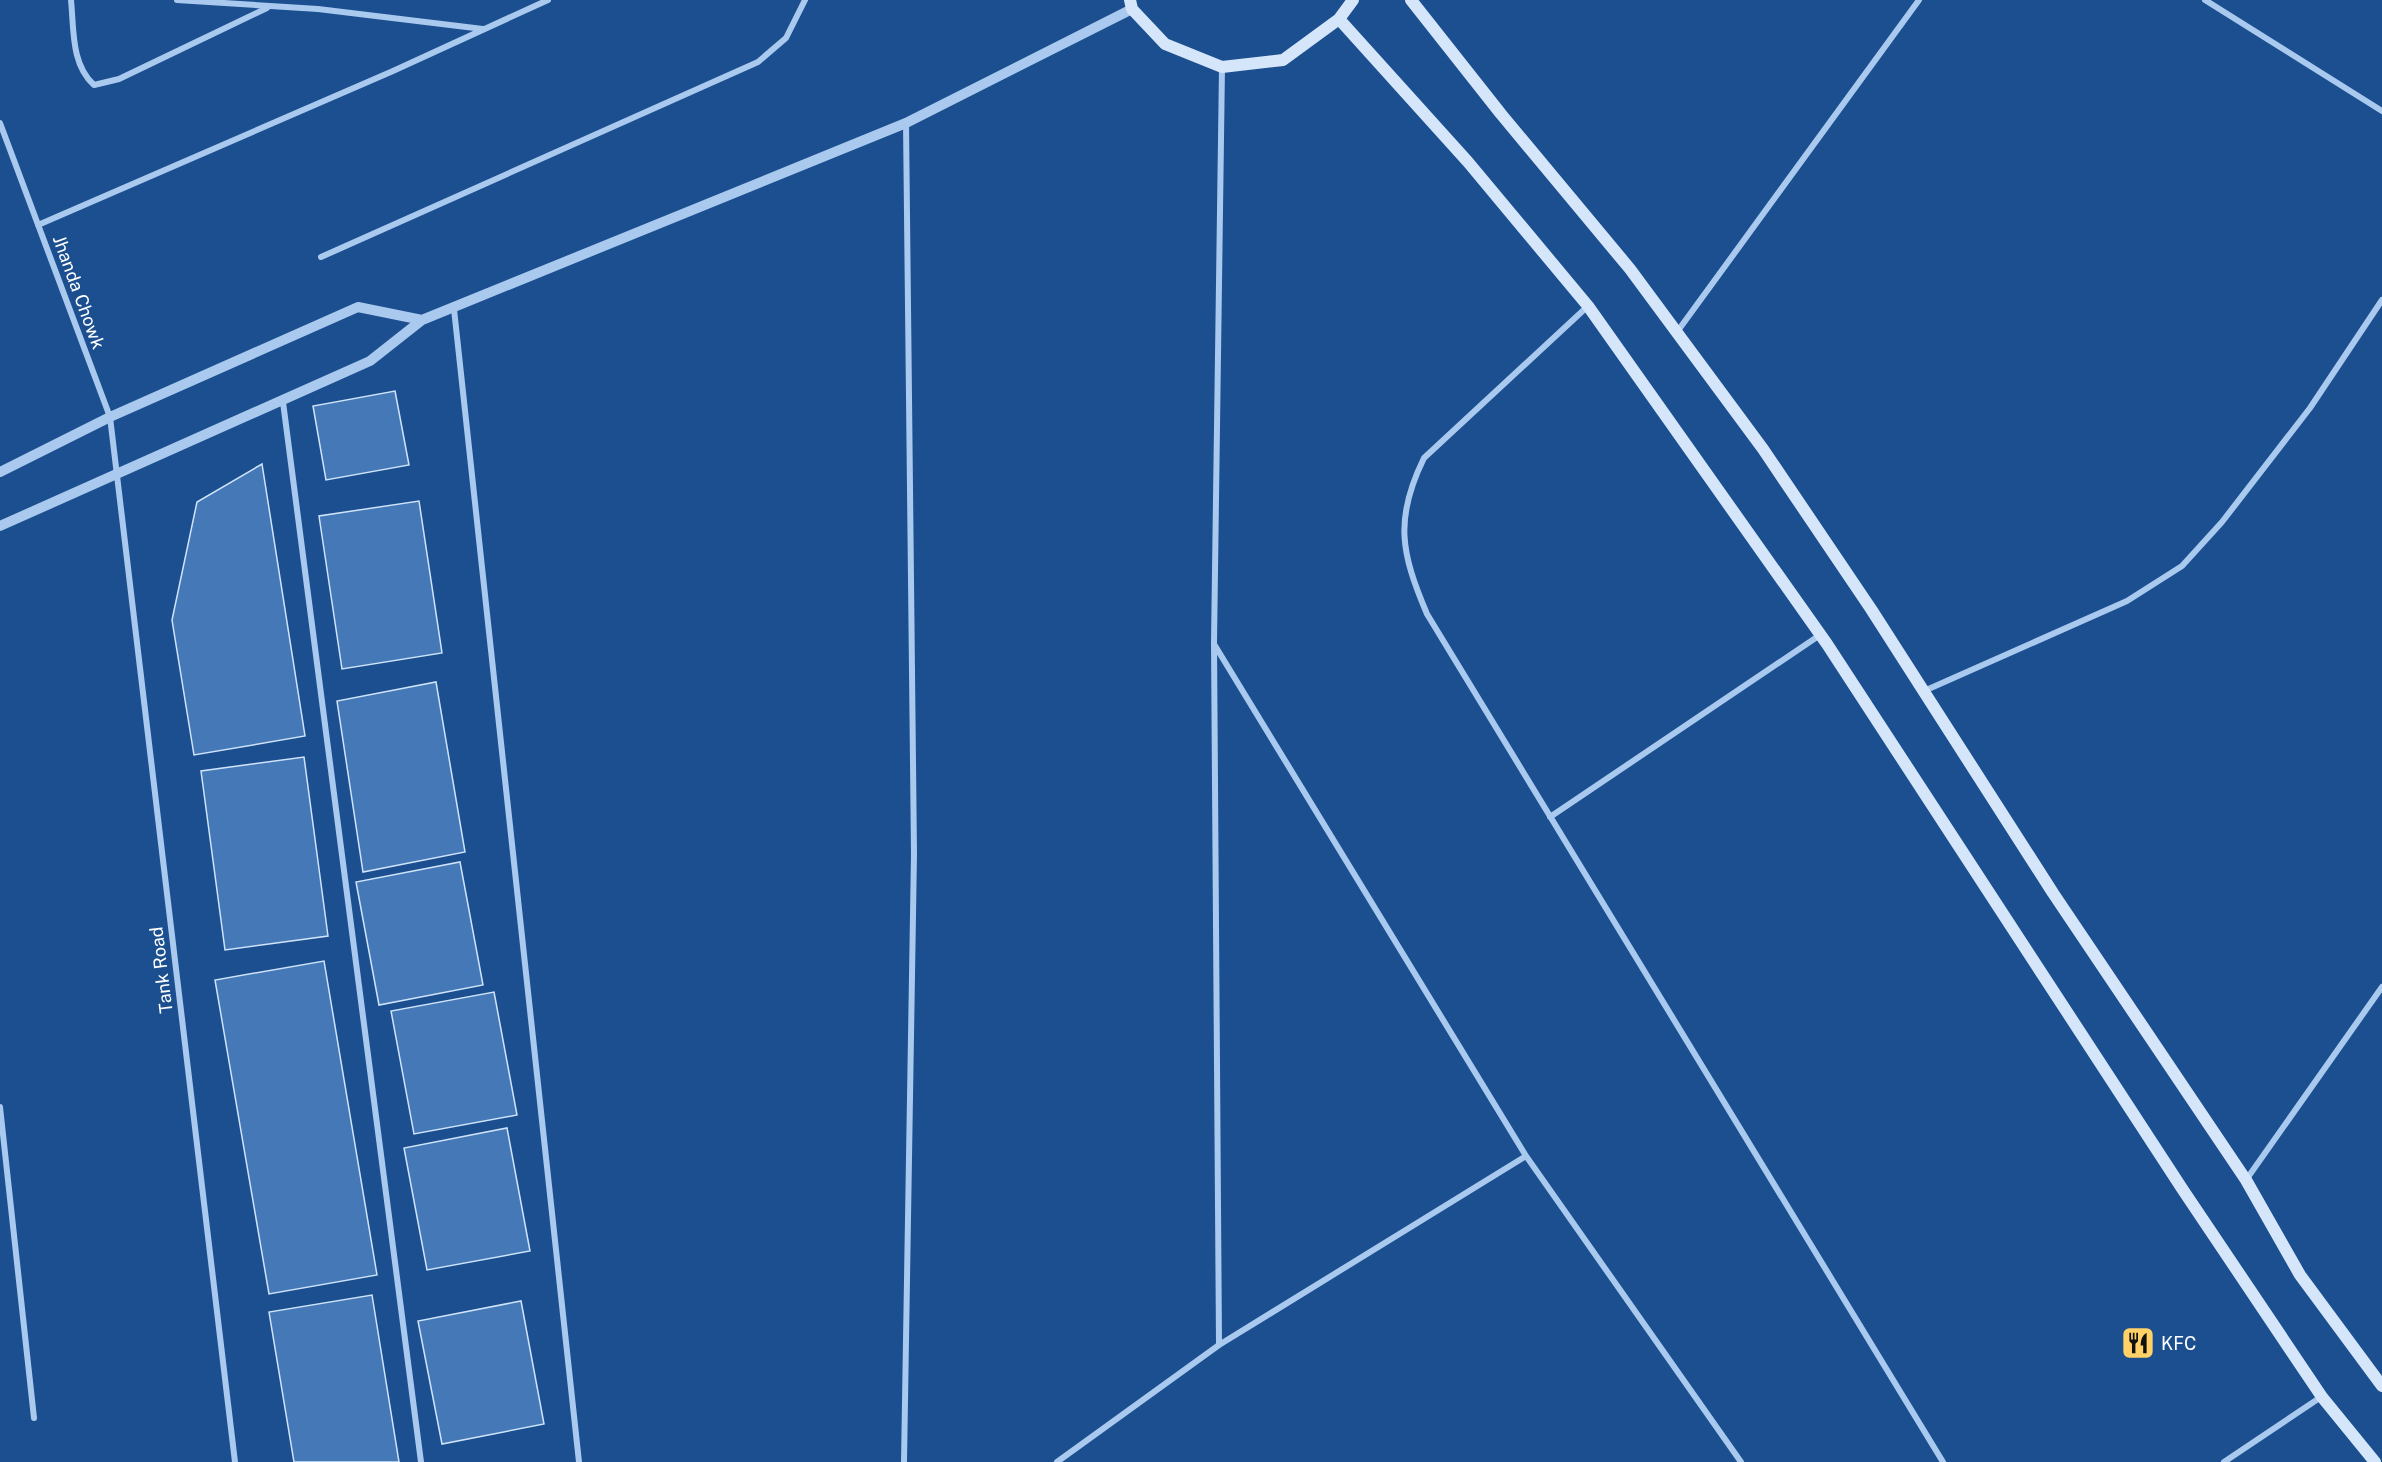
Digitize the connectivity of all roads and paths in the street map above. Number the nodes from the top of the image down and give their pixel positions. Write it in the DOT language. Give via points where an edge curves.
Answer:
graph roads {
  1 [pos="71,0"];
  2 [pos="177,0"];
  3 [pos="548,0"];
  4 [pos="805,0"];
  5 [pos="1353,0"];
  6 [pos="1411,0"];
  7 [pos="1919,0"];
  8 [pos="2205,0"];
  9 [pos="1131,5"];
  10 [pos="268,7"];
  11 [pos="1339,19"];
  12 [pos="483,29"];
  13 [pos="1222,67"];
  14 [pos="2382,111"];
  15 [pos="0,123"];
  16 [pos="906,123"];
  17 [pos="38,225"];
  18 [pos="321,258"];
  19 [pos="2382,300"];
  20 [pos="1588,306"];
  21 [pos="454,309"];
  22 [pos="422,320"];
  23 [pos="1677,332"];
  24 [pos="283,402"];
  25 [pos="110,417"];
  26 [pos="0,472"];
  27 [pos="117,474"];
  28 [pos="0,526"];
  29 [pos="1820,635"];
  30 [pos="1214,643"];
  31 [pos="1924,691"];
  32 [pos="1550,817"];
  33 [pos="2382,987"];
  34 [pos="0,1107"];
  35 [pos="1526,1156"];
  36 [pos="2246,1180"];
  37 [pos="1219,1345"];
  38 [pos="2382,1386"];
  39 [pos="2322,1397"];
  40 [pos="34,1418"];
  41 [pos="236,1462"];
  42 [pos="421,1462"];
  43 [pos="579,1462"];
  44 [pos="904,1462"];
  45 [pos="1057,1462"];
  46 [pos="1741,1462"];
  47 [pos="1943,1462"];
  48 [pos="2223,1462"];
  49 [pos="2375,1462"];
  1 -- 10 [label="street" via="77,60 83,75 94,85 119,79"];
  2 -- 10 [label="street"];
  3 -- 12 [label="street"];
  4 -- 18 [label="street" via="786,38 759,62"];
  5 -- 11 [label="main road"];
  6 -- 23 [label="main road"];
  7 -- 23 [label="street"];
  8 -- 14 [label="street"];
  9 -- 13 [label="main road" via="1165,44"];
  9 -- 16 [label="street"];
  10 -- 12 [label="street" via="318,9"];
  11 -- 13 [label="main road" via="1283,60"];
  11 -- 20 [label="main road" via="1461,154"];
  12 -- 17 [label="street"];
  13 -- 30 [label="street"];
  15 -- 17 [label="street, Jhanda Chowk"];
  16 -- 21 [label="street"];
  16 -- 44 [label="street" via="914,854"];
  17 -- 25 [label="street, Jhanda Chowk"];
  19 -- 31 [label="street" via="2310,408 2222,522 2182,566 2127,601"];
  20 -- 29 [label="main road"];
  20 -- 32 [label="street" via="1424,458 1410,487 1404,522 1409,571 1427,614"];
  21 -- 22 [label="street"];
  21 -- 43 [label="street"];
  22 -- 24 [label="street" via="370,361"];
  22 -- 25 [label="street" via="358,307"];
  23 -- 31 [label="main road" via="1763,449"];
  24 -- 27 [label="street"];
  24 -- 42 [label="street"];
  25 -- 26 [label="street"];
  25 -- 27 [label="street, Jhanda Chowk"];
  27 -- 28 [label="street"];
  27 -- 41 [label="street, Tank Road"];
  29 -- 32 [label="street"];
  29 -- 39 [label="main road"];
  30 -- 35 [label="street"];
  30 -- 37 [label="street"];
  31 -- 36 [label="main road" via="2053,893"];
  32 -- 47 [label="street"];
  33 -- 36 [label="street"];
  34 -- 40 [label="street"];
  35 -- 37 [label="street"];
  35 -- 46 [label="street"];
  36 -- 38 [label="main road" via="2300,1275"];
  37 -- 45 [label="street"];
  39 -- 48 [label="street"];
  39 -- 49 [label="main road"];
}
